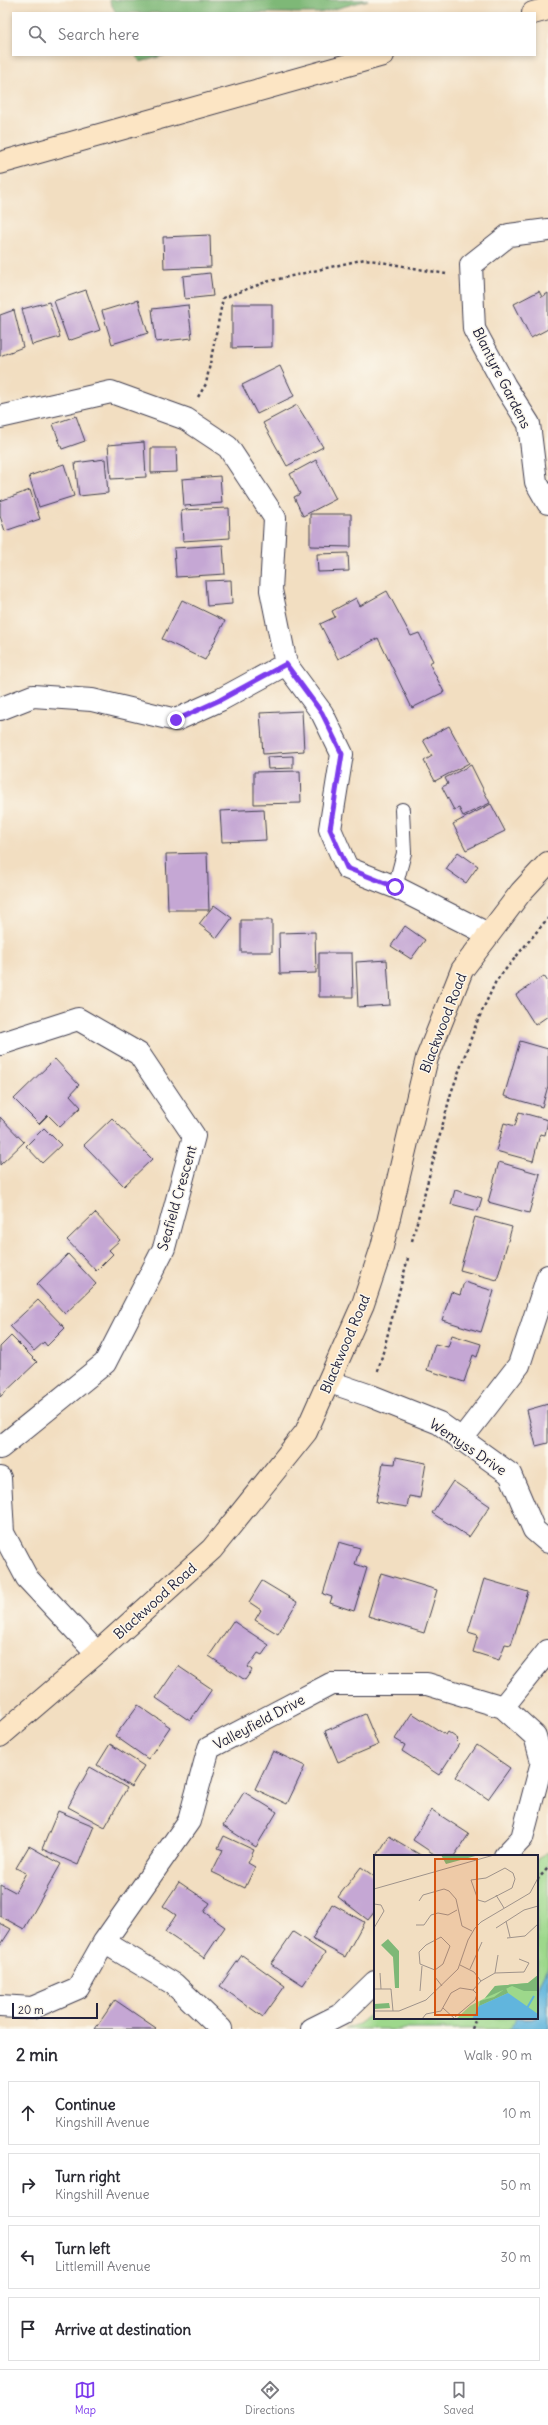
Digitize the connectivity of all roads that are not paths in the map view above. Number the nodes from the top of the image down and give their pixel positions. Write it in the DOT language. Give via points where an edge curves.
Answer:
graph roads {
  1 [pos="548,9"];
  2 [pos="536,12"];
  3 [pos="379,56"];
  4 [pos="0,163"];
  5 [pos="548,230"];
  6 [pos="0,417"];
  7 [pos="548,502"];
  8 [pos="286,664"];
  9 [pos="0,709"];
  10 [pos="402,810"];
  11 [pos="548,863"];
  12 [pos="395,887"];
  13 [pos="488,934"];
  14 [pos="0,1044"];
  15 [pos="548,1276"];
  16 [pos="330,1382"];
  17 [pos="461,1440"];
  18 [pos="0,1448"];
  19 [pos="0,1478"];
  20 [pos="548,1542"];
  21 [pos="548,1651"];
  22 [pos="97,1653"];
  23 [pos="503,1707"];
  24 [pos="0,1736"];
  25 [pos="506,1855"];
  26 [pos="104,1942"];
  27 [pos="374,1983"];
  28 [pos="0,2006"];
  29 [pos="221,2029"];
  30 [pos="312,2029"];
  1 -- 2 [label="street"];
  3 -- 4 [label="street"];
  5 -- 7 [label="street, Blantyre Gardens" via="509,235 471,265 474,329 529,424 536,482"];
  6 -- 8 [label="street" via="111,392 186,419 228,447 275,518 271,590"];
  8 -- 9 [label="street" via="220,700 176,720 92,700 33,696"];
  8 -- 12 [label="street" via="322,713 342,754 330,829 347,868"];
  10 -- 12 [label="lane" via="404,853"];
  11 -- 13 [label="street, Blackwood Road"];
  12 -- 13 [label="street"];
  13 -- 16 [label="street, Blackwood Road" via="462,970 427,1058 382,1247 363,1304"];
  14 -- 18 [label="street, Seafield Crescent" via="78,1019 139,1054 194,1136 164,1248 105,1363"];
  15 -- 17 [label="street" via="519,1365"];
  16 -- 17 [label="street, Wemyss Drive" via="439,1423"];
  16 -- 22 [label="street, Blackwood Road" via="306,1432 212,1549"];
  17 -- 20 [label="street, Wemyss Drive" via="510,1474 534,1530"];
  19 -- 22 [label="street" via="3,1533 6,1540 28,1578"];
  21 -- 23 [label="street"];
  22 -- 24 [label="street, Blackwood Road"];
  23 -- 25 [label="street, Valleyfield Drive" via="535,1736 542,1762 522,1838"];
  23 -- 26 [label="street, Valleyfield Drive" via="427,1684 331,1684 209,1748 189,1821"];
  26 -- 28 [label="street, Valleyfield Drive" via="78,1988 32,2008"];
  26 -- 29 [label="street" via="174,1984"];
  27 -- 30 [label="street" via="342,2014"];
}
